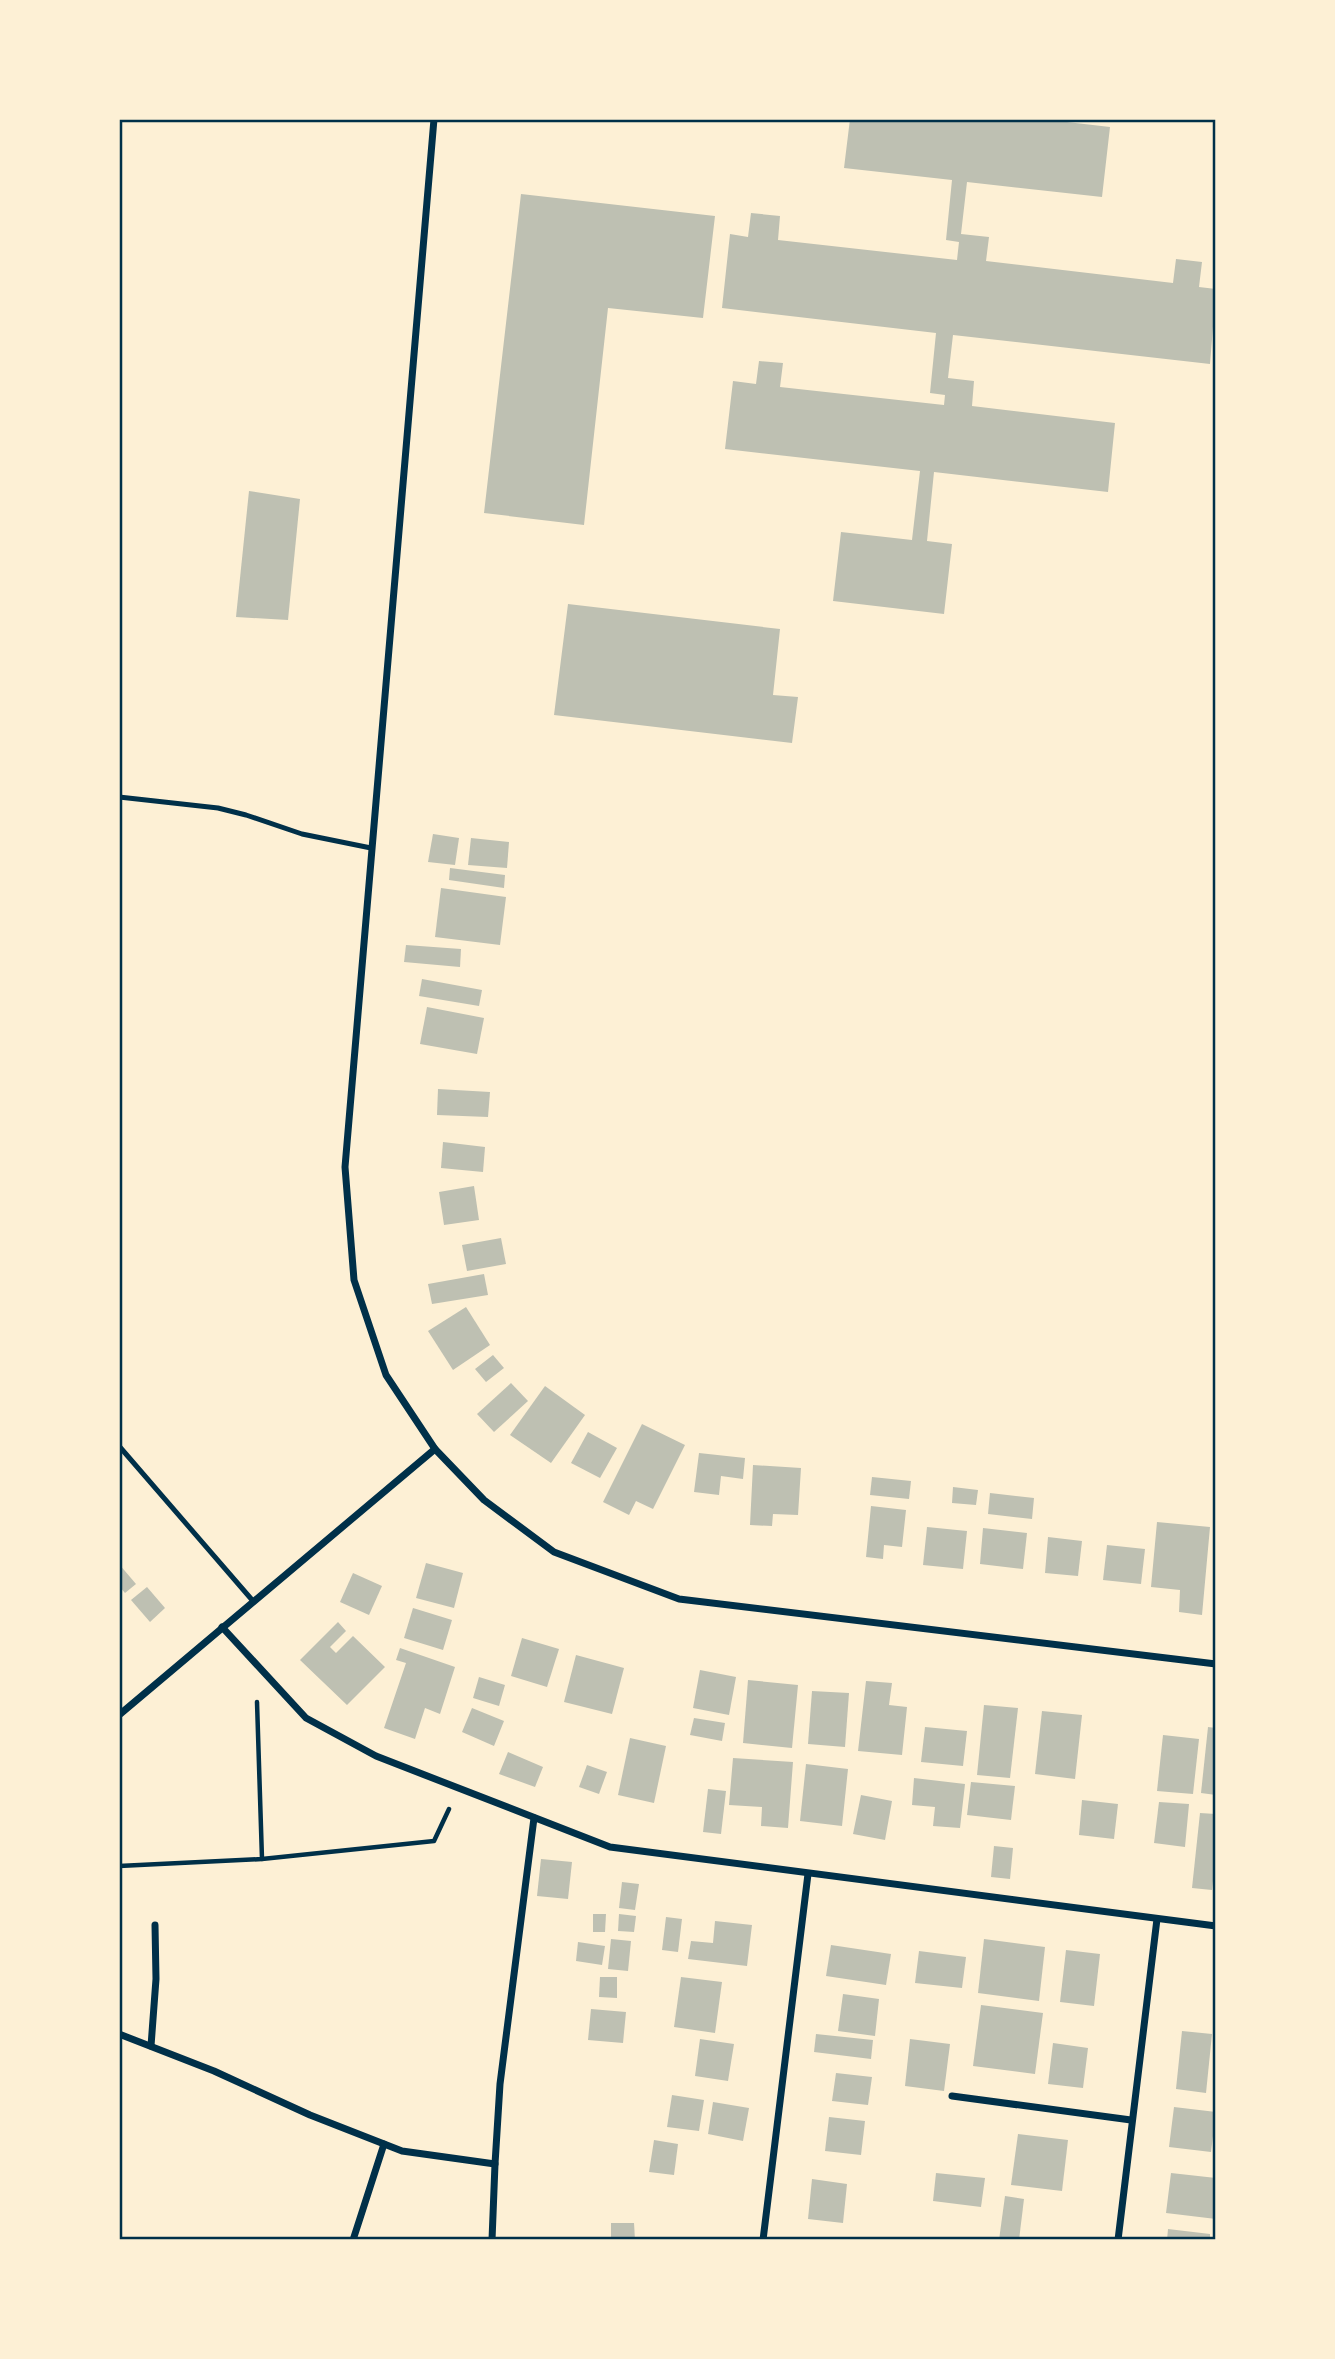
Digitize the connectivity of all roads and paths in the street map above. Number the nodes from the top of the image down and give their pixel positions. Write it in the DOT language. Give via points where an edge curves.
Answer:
graph roads {
  1 [pos="434,119"];
  2 [pos="119,797"];
  3 [pos="371,848"];
  4 [pos="119,1446"];
  5 [pos="435,1449"];
  6 [pos="253,1601"];
  7 [pos="222,1627"];
  8 [pos="1216,1664"];
  9 [pos="256,1666"];
  10 [pos="119,1715"];
  11 [pos="459,1789"];
  12 [pos="534,1818"];
  13 [pos="262,1858"];
  14 [pos="119,1866"];
  15 [pos="808,1874"];
  16 [pos="1157,1919"];
  17 [pos="155,1925"];
  18 [pos="1216,1926"];
  19 [pos="119,2034"];
  20 [pos="151,2046"];
  21 [pos="952,2096"];
  22 [pos="1131,2120"];
  23 [pos="384,2144"];
  24 [pos="495,2164"];
  25 [pos="353,2240"];
  26 [pos="492,2240"];
  27 [pos="763,2240"];
  28 [pos="1118,2240"];
  1 -- 3 [label="street"];
  2 -- 3 [label="lane" via="218,808 302,834"];
  3 -- 5 [label="street" via="345,1167 354,1280 386,1375"];
  4 -- 6 [label="lane"];
  5 -- 6 [label="street"];
  5 -- 8 [label="street" via="484,1500 554,1552 679,1599"];
  6 -- 7 [label="street"];
  7 -- 9 [label="street"];
  7 -- 10 [label="street"];
  9 -- 11 [label="street" via="306,1718 376,1756"];
  9 -- 13 [label="path"];
  11 -- 12 [label="street"];
  11 -- 13 [label="path" via="434,1840"];
  12 -- 15 [label="street" via="610,1847"];
  12 -- 24 [label="street" via="500,2084"];
  13 -- 14 [label="path"];
  15 -- 16 [label="street"];
  15 -- 27 [label="street"];
  16 -- 18 [label="street"];
  16 -- 22 [label="street"];
  17 -- 20 [label="street"];
  19 -- 20 [label="street"];
  20 -- 23 [label="street"];
  21 -- 22 [label="street"];
  22 -- 28 [label="street"];
  23 -- 24 [label="street" via="402,2151"];
  23 -- 25 [label="street"];
  24 -- 26 [label="street"];
}
